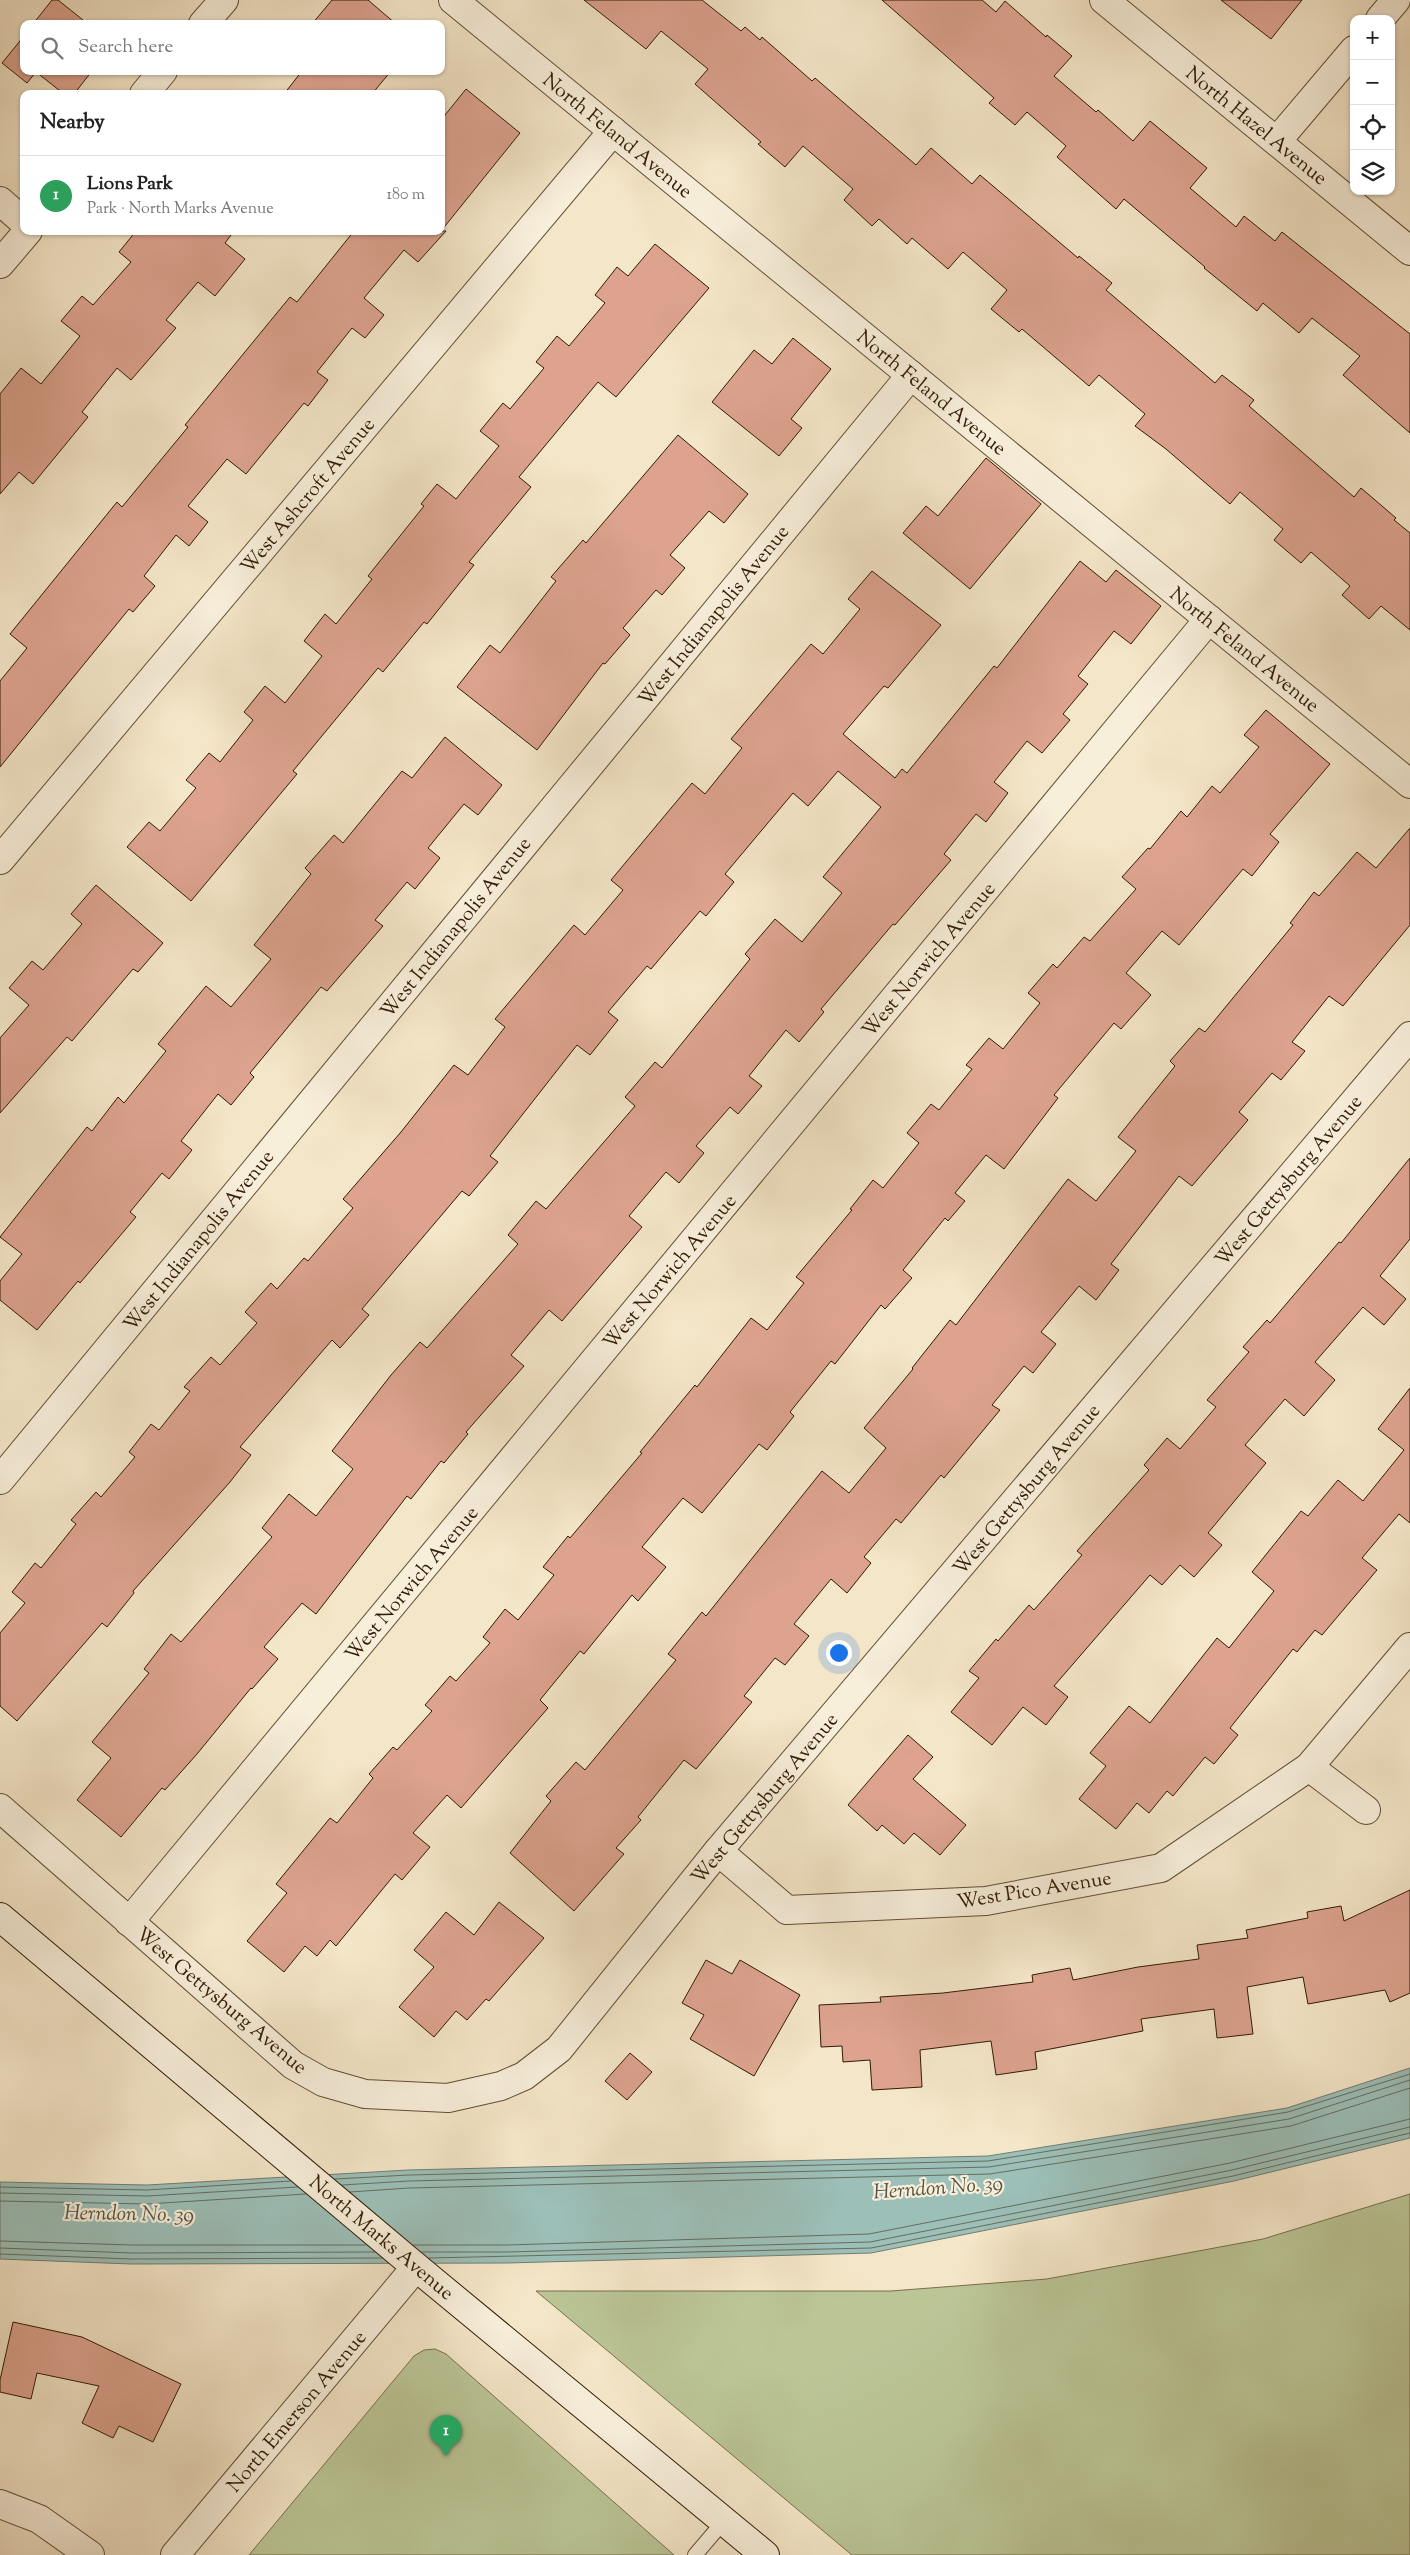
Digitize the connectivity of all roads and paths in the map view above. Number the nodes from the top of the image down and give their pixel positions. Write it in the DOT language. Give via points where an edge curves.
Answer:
graph roads {
  1 [pos="224,0"];
  2 [pos="453,0"];
  3 [pos="1104,0"];
  4 [pos="1396,0"];
  5 [pos="1383,15"];
  6 [pos="206,20"];
  7 [pos="1350,55"];
  8 [pos="160,75"];
  9 [pos="147,90"];
  10 [pos="613,131"];
  11 [pos="1277,141"];
  12 [pos="0,201"];
  13 [pos="20,218"];
  14 [pos="25,235"];
  15 [pos="1410,251"];
  16 [pos="0,264"];
  17 [pos="911,375"];
  18 [pos="1209,620"];
  19 [pos="1410,784"];
  20 [pos="0,860"];
  21 [pos="1410,1036"];
  22 [pos="0,1480"];
  23 [pos="1410,1647"];
  24 [pos="1309,1767"];
  25 [pos="0,1808"];
  26 [pos="1366,1810"];
  27 [pos="718,1851"];
  28 [pos="0,1917"];
  29 [pos="129,1922"];
  30 [pos="416,2267"];
  31 [pos="0,2504"];
  32 [pos="724,2521"];
  33 [pos="179,2554"];
  34 [pos="90,2555"];
  35 [pos="695,2555"];
  36 [pos="765,2555"];
  1 -- 6 [label="street"];
  2 -- 10 [label="street, North Feland Avenue"];
  3 -- 11 [label="street, North Hazel Avenue"];
  4 -- 5 [label="street"];
  7 -- 11 [label="street"];
  8 -- 9 [label="street"];
  10 -- 17 [label="street, North Feland Avenue"];
  10 -- 20 [label="street, West Ashcroft Avenue"];
  11 -- 15 [label="street, North Hazel Avenue"];
  12 -- 13 [label="street"];
  14 -- 16 [label="street"];
  17 -- 18 [label="street, North Feland Avenue"];
  17 -- 22 [label="street, West Indianapolis Avenue"];
  18 -- 19 [label="street, North Feland Avenue"];
  18 -- 29 [label="street, West Norwich Avenue"];
  21 -- 27 [label="street, West Gettysburg Avenue"];
  23 -- 24 [label="street, West Pico Avenue"];
  24 -- 26 [label="street"];
  24 -- 27 [label="street, West Pico Avenue" via="1161,1868 986,1901 787,1910"];
  25 -- 29 [label="street, West Gettysburg Avenue"];
  27 -- 29 [label="street, West Gettysburg Avenue" via="559,2049 524,2076 501,2086 448,2098 365,2094 323,2082 294,2064"];
  28 -- 30 [label="street, North Marks Avenue"];
  30 -- 32 [label="street, North Marks Avenue"];
  30 -- 33 [label="street, North Emerson Avenue"];
  31 -- 34 [label="street" via="39,2519"];
  32 -- 35 [label="lane"];
  32 -- 36 [label="street, North Marks Avenue"];
}
